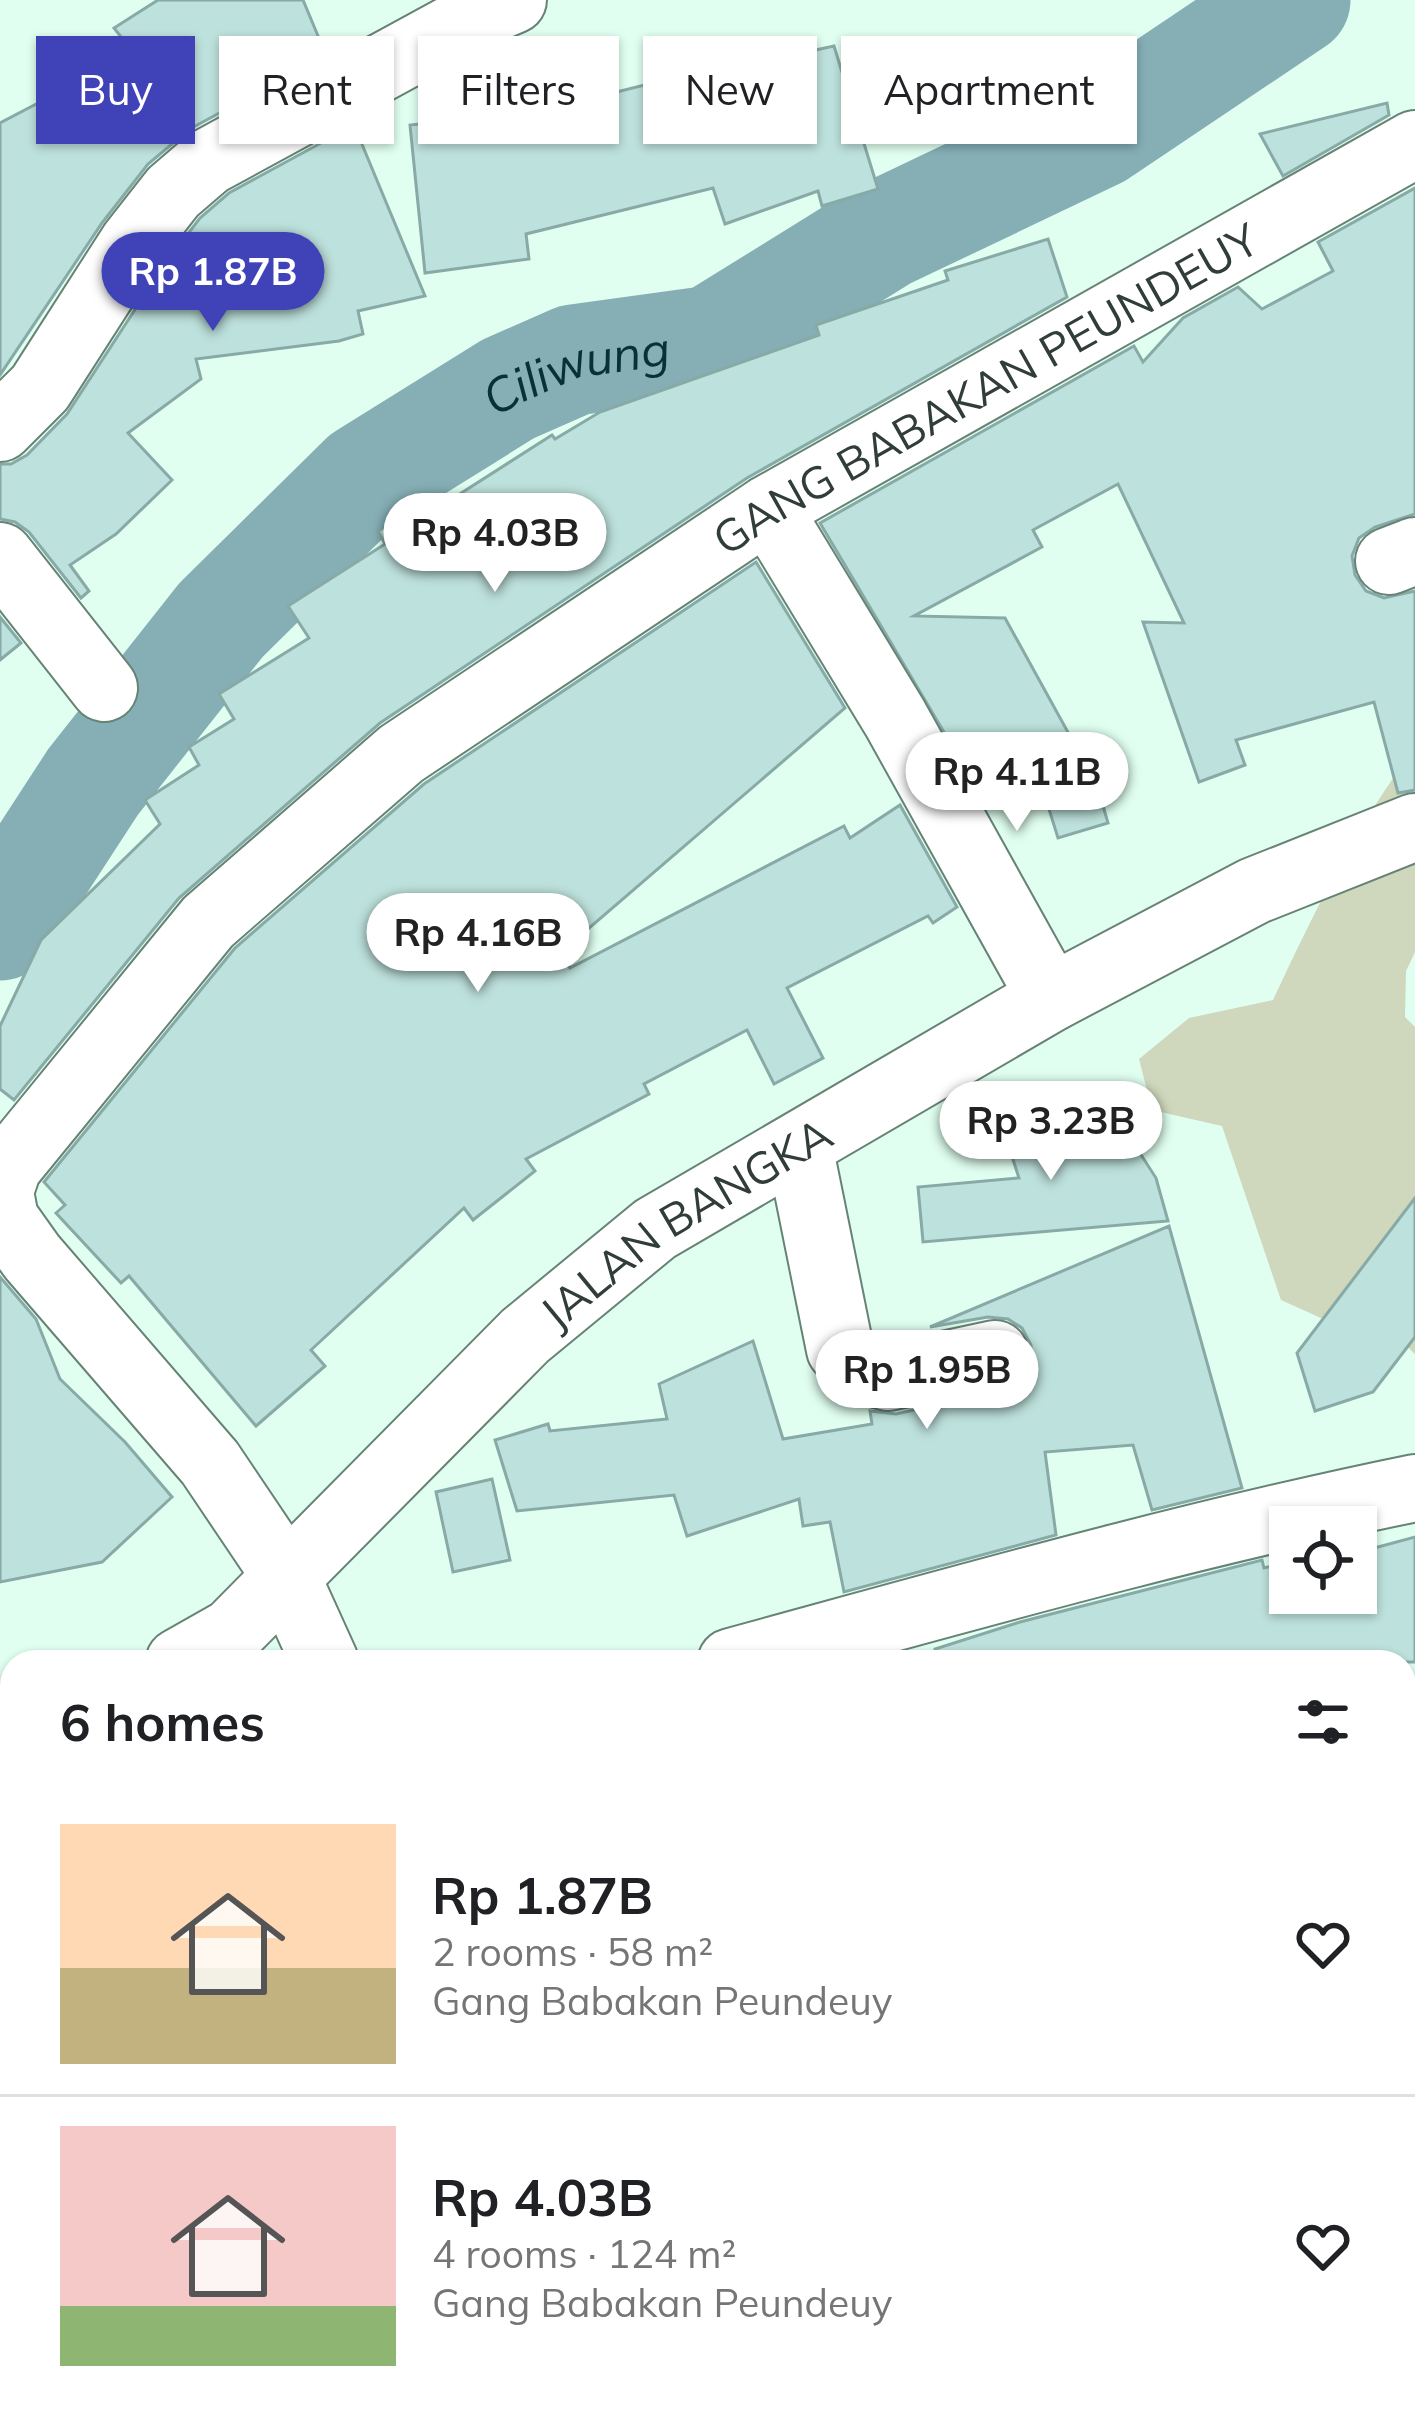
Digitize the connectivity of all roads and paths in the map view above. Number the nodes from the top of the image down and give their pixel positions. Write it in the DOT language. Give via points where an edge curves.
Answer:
graph roads {
  1 [pos="513,0"];
  2 [pos="1415,144"];
  3 [pos="0,428"];
  4 [pos="768,509"];
  5 [pos="0,556"];
  6 [pos="104,688"];
  7 [pos="1415,827"];
  8 [pos="1052,998"];
  9 [pos="799,1146"];
  10 [pos="0,1191"];
  11 [pos="995,1354"];
  12 [pos="1415,1488"];
  13 [pos="286,1576"];
  14 [pos="220,1650"];
  15 [pos="320,1650"];
  16 [pos="775,1650"];
  1 -- 3 [label="street" via="208,162 133,243 40,388"];
  2 -- 4 [label="street, GANG BABAKAN PEUNDEUY"];
  4 -- 8 [label="street"];
  4 -- 10 [label="street, GANG BABAKAN PEUNDEUY" via="401,754 208,922 8,1167"];
  5 -- 6 [label="street"];
  7 -- 8 [label="street, JALAN BANGKA" via="1254,891"];
  8 -- 9 [label="street, JALAN BANGKA"];
  9 -- 11 [label="street" via="840,1349 859,1369 888,1377"];
  9 -- 13 [label="street, JALAN BANGKA" via="655,1228 542,1322"];
  10 -- 13 [label="street, GANG BABAKAN PEUNDEUY" via="5,1220 32,1257 210,1463"];
  12 -- 16 [label="street"];
  13 -- 14 [label="street, JALAN BANGKA"];
  13 -- 15 [label="street, GANG BABAKAN PEUNDEUY"];
}
